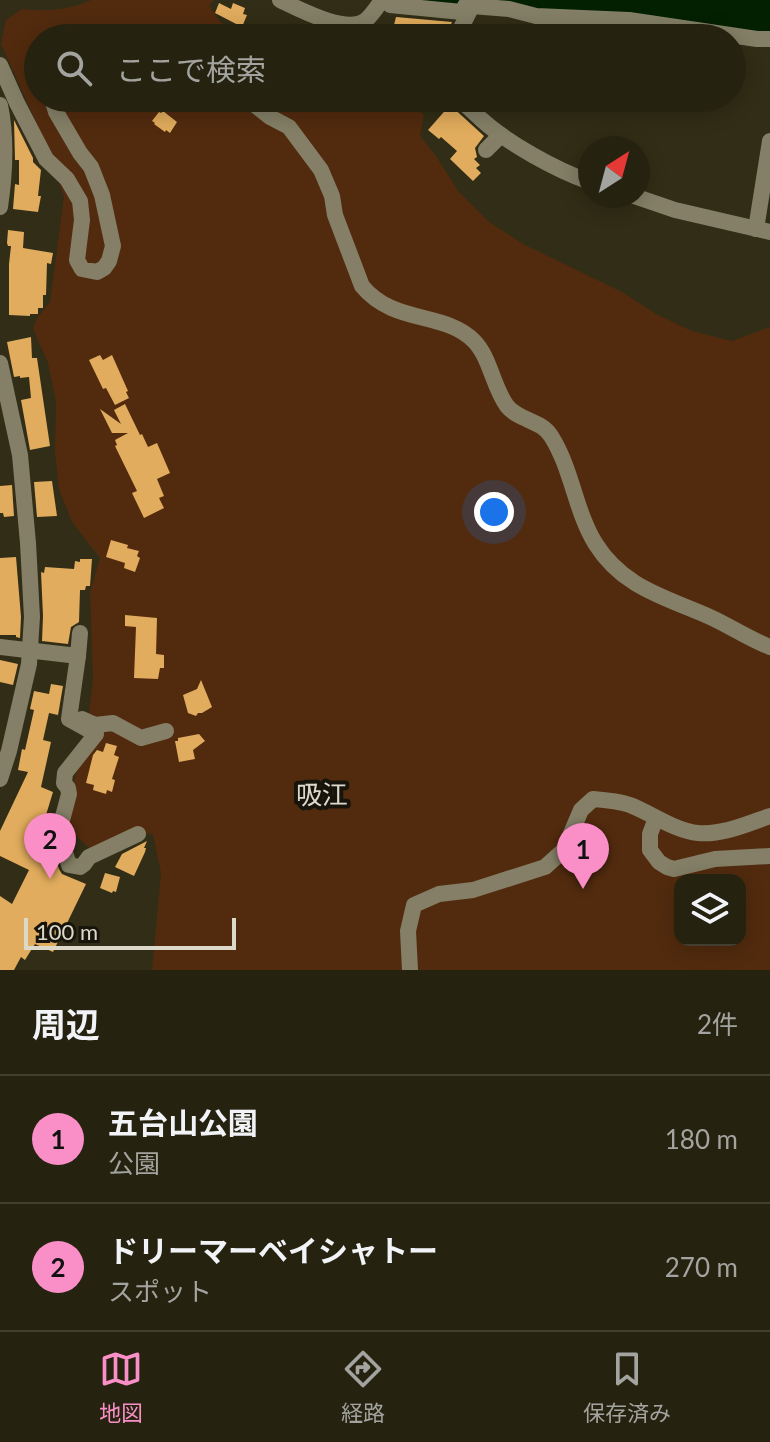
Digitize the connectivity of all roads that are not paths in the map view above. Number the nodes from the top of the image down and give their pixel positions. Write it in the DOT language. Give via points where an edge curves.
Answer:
graph roads {
  1 [pos="280,0"];
  2 [pos="386,2"];
  3 [pos="472,6"];
  4 [pos="344,24"];
  5 [pos="364,24"];
  6 [pos="463,24"];
  7 [pos="656,24"];
  8 [pos="746,37"];
  9 [pos="770,39"];
  10 [pos="0,65"];
  11 [pos="0,105"];
  12 [pos="56,112"];
  13 [pos="264,112"];
  14 [pos="474,112"];
  15 [pos="501,135"];
  16 [pos="770,141"];
  17 [pos="486,150"];
  18 [pos="578,176"];
  19 [pos="650,201"];
  20 [pos="0,207"];
  21 [pos="763,231"];
  22 [pos="0,363"];
  23 [pos="80,633"];
  24 [pos="0,647"];
  25 [pos="770,647"];
  26 [pos="31,652"];
  27 [pos="78,656"];
  28 [pos="70,713"];
  29 [pos="166,731"];
  30 [pos="0,779"];
  31 [pos="770,816"];
  32 [pos="656,818"];
  33 [pos="138,834"];
  34 [pos="770,856"];
  35 [pos="410,970"];
  1 -- 4 [label="street"];
  2 -- 3 [label="street" via="462,12"];
  2 -- 5 [label="street"];
  3 -- 6 [label="street"];
  3 -- 7 [label="street"];
  8 -- 9 [label="street"];
  10 -- 12 [label="street" via="46,159 78,196 82,220 77,260 82,269 97,272 109,261 113,246 102,195"];
  11 -- 20 [label="street" via="5,138"];
  13 -- 25 [label="street" via="289,127 321,170 362,286 393,310 451,327 474,341 510,409 552,437 588,528 611,564 643,590"];
  14 -- 15 [label="street"];
  15 -- 17 [label="street"];
  15 -- 18 [label="street"];
  16 -- 21 [label="street"];
  19 -- 21 [label="street"];
  22 -- 26 [label="street" via="20,455"];
  23 -- 27 [label="street"];
  24 -- 26 [label="street"];
  26 -- 27 [label="street"];
  26 -- 30 [label="street"];
  27 -- 28 [label="street"];
  28 -- 29 [label="street" via="95,725 113,723 141,738"];
  28 -- 33 [label="street" via="69,719 96,734 65,773 69,794 61,824 69,865 80,867 89,857"];
  31 -- 32 [label="street" via="725,832 697,833"];
  32 -- 34 [label="street" via="650,850 667,867"];
  32 -- 35 [label="street" via="614,800 593,799 581,810 564,850 545,867 414,905 408,931"];
}
